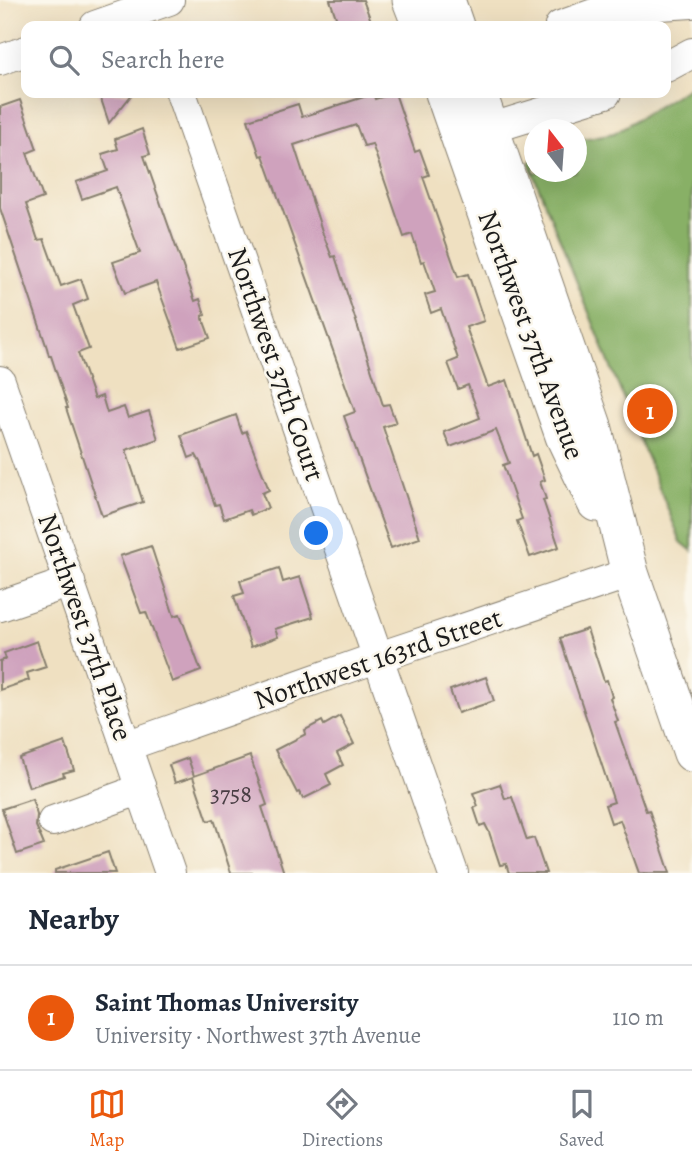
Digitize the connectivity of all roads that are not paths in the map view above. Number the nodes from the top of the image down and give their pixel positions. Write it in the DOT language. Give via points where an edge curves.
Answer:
graph roads {
  1 [pos="411,0"];
  2 [pos="446,0"];
  3 [pos="692,3"];
  4 [pos="159,11"];
  5 [pos="116,21"];
  6 [pos="419,21"];
  7 [pos="453,21"];
  8 [pos="574,21"];
  9 [pos="21,53"];
  10 [pos="692,53"];
  11 [pos="0,60"];
  12 [pos="671,64"];
  13 [pos="183,98"];
  14 [pos="448,98"];
  15 [pos="478,98"];
  16 [pos="590,98"];
  17 [pos="475,134"];
  18 [pos="0,381"];
  19 [pos="7,421"];
  20 [pos="630,573"];
  21 [pos="70,582"];
  22 [pos="0,606"];
  23 [pos="379,657"];
  24 [pos="126,746"];
  25 [pos="692,753"];
  26 [pos="140,786"];
  27 [pos="53,821"];
  28 [pos="170,873"];
  29 [pos="453,873"];
  1 -- 6 [label="main road"];
  2 -- 7 [label="main road"];
  3 -- 8 [label="street" via="610,8"];
  4 -- 5 [label="street"];
  9 -- 11 [label="street"];
  10 -- 12 [label="street"];
  13 -- 23 [label="street, Northwest 37th Court"];
  14 -- 17 [label="main road, Northwest 37th Avenue"];
  15 -- 17 [label="main road, Northwest 37th Avenue"];
  16 -- 17 [label="street"];
  17 -- 20 [label="main road, Northwest 37th Avenue" via="593,426"];
  18 -- 19 [label="street, Northwest 37th Place"];
  19 -- 21 [label="street, Northwest 37th Place"];
  20 -- 23 [label="street, Northwest 163rd Street"];
  20 -- 25 [label="main road, Northwest 37th Avenue"];
  21 -- 22 [label="street"];
  21 -- 24 [label="street, Northwest 37th Place"];
  23 -- 24 [label="street, Northwest 163rd Street"];
  23 -- 29 [label="street, Northwest 37th Court"];
  24 -- 26 [label="street, Northwest 37th Place"];
  26 -- 27 [label="street"];
  26 -- 28 [label="street, Northwest 37th Place"];
}
